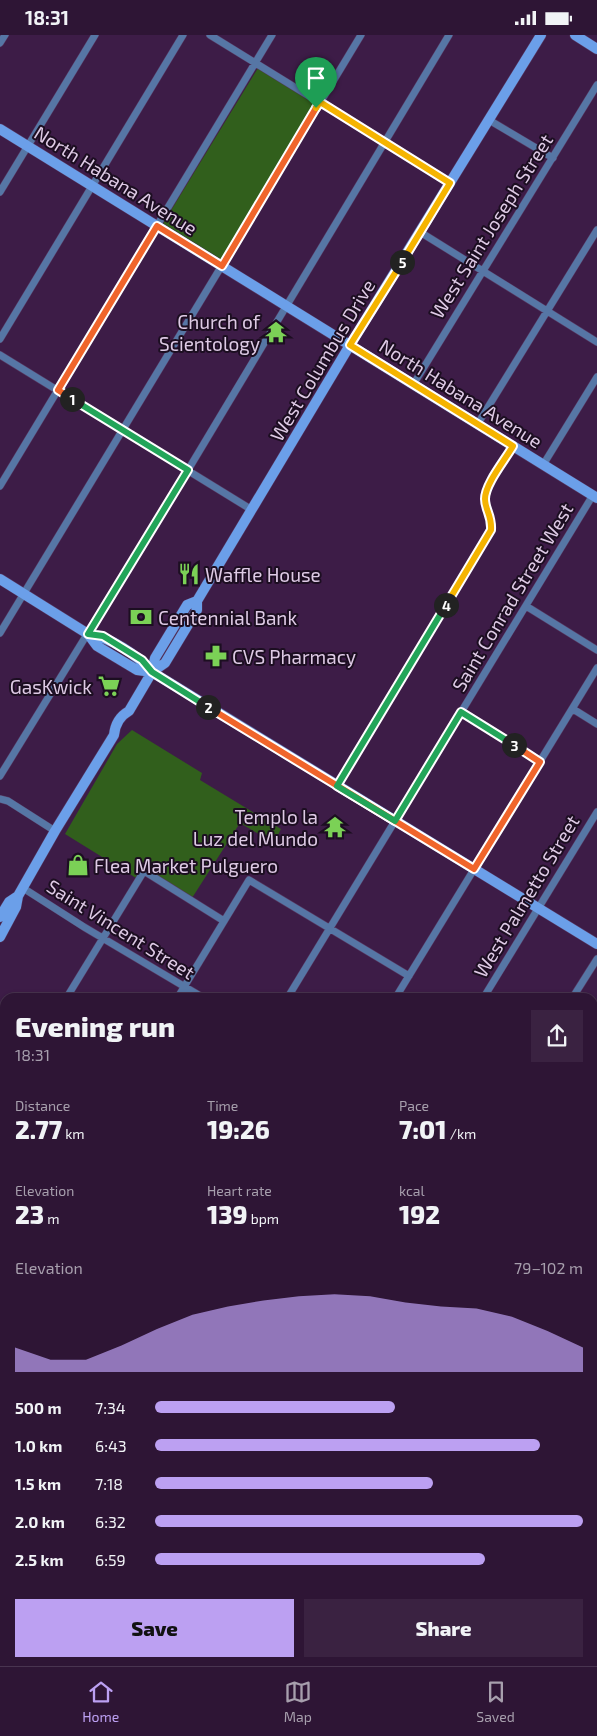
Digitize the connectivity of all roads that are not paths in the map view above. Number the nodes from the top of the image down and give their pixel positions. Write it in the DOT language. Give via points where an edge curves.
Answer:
graph roads {
  1 [pos="5,35"];
  2 [pos="95,35"];
  3 [pos="183,35"];
  4 [pos="210,35"];
  5 [pos="272,35"];
  6 [pos="361,35"];
  7 [pos="450,35"];
  8 [pos="541,35"];
  9 [pos="575,35"];
  10 [pos="0,43"];
  11 [pos="597,49"];
  12 [pos="255,63"];
  13 [pos="597,85"];
  14 [pos="320,102"];
  15 [pos="489,120"];
  16 [pos="0,129"];
  17 [pos="384,142"];
  18 [pos="28,146"];
  19 [pos="553,158"];
  20 [pos="450,183"];
  21 [pos="93,186"];
  22 [pos="0,192"];
  23 [pos="157,226"];
  24 [pos="597,230"];
  25 [pos="420,232"];
  26 [pos="222,266"];
  27 [pos="483,271"];
  28 [pos="286,305"];
  29 [pos="547,311"];
  30 [pos="0,339"];
  31 [pos="597,342"];
  32 [pos="350,345"];
  33 [pos="0,355"];
  34 [pos="597,377"];
  35 [pos="413,385"];
  36 [pos="58,390"];
  37 [pos="477,425"];
  38 [pos="123,430"];
  39 [pos="513,446"];
  40 [pos="543,465"];
  41 [pos="188,470"];
  42 [pos="0,485"];
  43 [pos="595,497"];
  44 [pos="252,510"];
  45 [pos="0,579"];
  46 [pos="24,594"];
  47 [pos="526,606"];
  48 [pos="0,633"];
  49 [pos="88,634"];
  50 [pos="597,650"];
  51 [pos="597,668"];
  52 [pos="152,672"];
  53 [pos="573,709"];
  54 [pos="461,712"];
  55 [pos="597,724"];
  56 [pos="540,762"];
  57 [pos="0,776"];
  58 [pos="337,786"];
  59 [pos="0,799"];
  60 [pos="597,812"];
  61 [pos="395,821"];
  62 [pos="55,831"];
  63 [pos="474,869"];
  64 [pos="20,892"];
  65 [pos="538,908"];
  66 [pos="2,920"];
  67 [pos="224,921"];
  68 [pos="330,928"];
  69 [pos="0,937"];
  70 [pos="103,938"];
  71 [pos="597,944"];
  72 [pos="597,959"];
  73 [pos="409,976"];
  74 [pos="184,987"];
  75 [pos="70,993"];
  76 [pos="180,993"];
  77 [pos="195,993"];
  78 [pos="290,993"];
  79 [pos="398,993"];
  80 [pos="486,993"];
  81 [pos="576,993"];
  1 -- 10 [label="street"];
  2 -- 18 [label="street"];
  3 -- 21 [label="street"];
  4 -- 12 [label="street"];
  5 -- 12 [label="street"];
  6 -- 14 [label="street"];
  7 -- 17 [label="street"];
  8 -- 15 [label="street, West Columbus Drive"];
  9 -- 11 [label="street"];
  12 -- 14 [label="street"];
  12 -- 23 [label="street"];
  13 -- 19 [label="street, West Saint Joseph Street"];
  14 -- 17 [label="street"];
  14 -- 26 [label="street"];
  15 -- 19 [label="street"];
  15 -- 20 [label="street, West Columbus Drive"];
  16 -- 18 [label="street, North Habana Avenue"];
  17 -- 20 [label="street"];
  17 -- 28 [label="street"];
  18 -- 21 [label="street, North Habana Avenue"];
  18 -- 22 [label="street"];
  19 -- 27 [label="street, West Saint Joseph Street"];
  20 -- 25 [label="street, West Columbus Drive"];
  21 -- 23 [label="street, North Habana Avenue"];
  21 -- 30 [label="street"];
  23 -- 26 [label="street, North Habana Avenue"];
  23 -- 36 [label="street"];
  24 -- 29 [label="street"];
  25 -- 27 [label="street"];
  25 -- 32 [label="street, West Columbus Drive"];
  26 -- 28 [label="street, North Habana Avenue"];
  26 -- 38 [label="street"];
  27 -- 29 [label="street"];
  27 -- 35 [label="street, West Saint Joseph Street"];
  28 -- 32 [label="street, North Habana Avenue"];
  28 -- 41 [label="street"];
  29 -- 31 [label="street"];
  29 -- 37 [label="street"];
  32 -- 35 [label="street, North Habana Avenue"];
  32 -- 44 [label="street, West Columbus Drive"];
  33 -- 36 [label="street"];
  34 -- 40 [label="street"];
  35 -- 37 [label="street, North Habana Avenue"];
  36 -- 38 [label="street"];
  36 -- 42 [label="street"];
  37 -- 39 [label="street, North Habana Avenue"];
  38 -- 41 [label="street"];
  38 -- 46 [label="street"];
  39 -- 40 [label="street, North Habana Avenue"];
  39 -- 58 [label="street" via="486,492 491,530"];
  40 -- 43 [label="street, North Habana Avenue"];
  41 -- 44 [label="street"];
  41 -- 49 [label="street"];
  43 -- 47 [label="street, Saint Conrad Street West"];
  44 -- 52 [label="street, West Columbus Drive" via="196,601 197,610 165,663"];
  45 -- 46 [label="street"];
  46 -- 48 [label="street"];
  46 -- 49 [label="street"];
  47 -- 50 [label="street"];
  47 -- 54 [label="street, Saint Conrad Street West"];
  49 -- 52 [label="street" via="97,646 124,663 137,670"];
  49 -- 57 [label="street"];
  51 -- 53 [label="street"];
  52 -- 58 [label="street"];
  52 -- 62 [label="street, West Columbus Drive" via="129,711 123,714 115,727 114,735"];
  53 -- 55 [label="street"];
  53 -- 56 [label="street"];
  54 -- 56 [label="street"];
  54 -- 61 [label="street, Saint Conrad Street West"];
  56 -- 63 [label="street"];
  58 -- 61 [label="street"];
  59 -- 62 [label="street"];
  60 -- 65 [label="street, West Palmetto Street"];
  61 -- 63 [label="street"];
  61 -- 68 [label="street, Saint Conrad Street West"];
  62 -- 64 [label="street, West Columbus Drive"];
  63 -- 65 [label="street"];
  63 -- 73 [label="street"];
  64 -- 66 [label="street, West Columbus Drive" via="16,907"];
  64 -- 70 [label="street, Saint Vincent Street"];
  65 -- 71 [label="street"];
  65 -- 80 [label="street, West Palmetto Street"];
  66 -- 69 [label="street, West Columbus Drive"];
  67 -- 68 [label="street" via="249,880"];
  67 -- 70 [label="street" via="144,871"];
  67 -- 74 [label="street"];
  68 -- 73 [label="street"];
  68 -- 78 [label="street, Saint Conrad Street West"];
  70 -- 74 [label="street, Saint Vincent Street"];
  70 -- 75 [label="street"];
  72 -- 81 [label="street"];
  73 -- 79 [label="street"];
  74 -- 76 [label="street"];
  74 -- 77 [label="street, Saint Vincent Street"];
}
